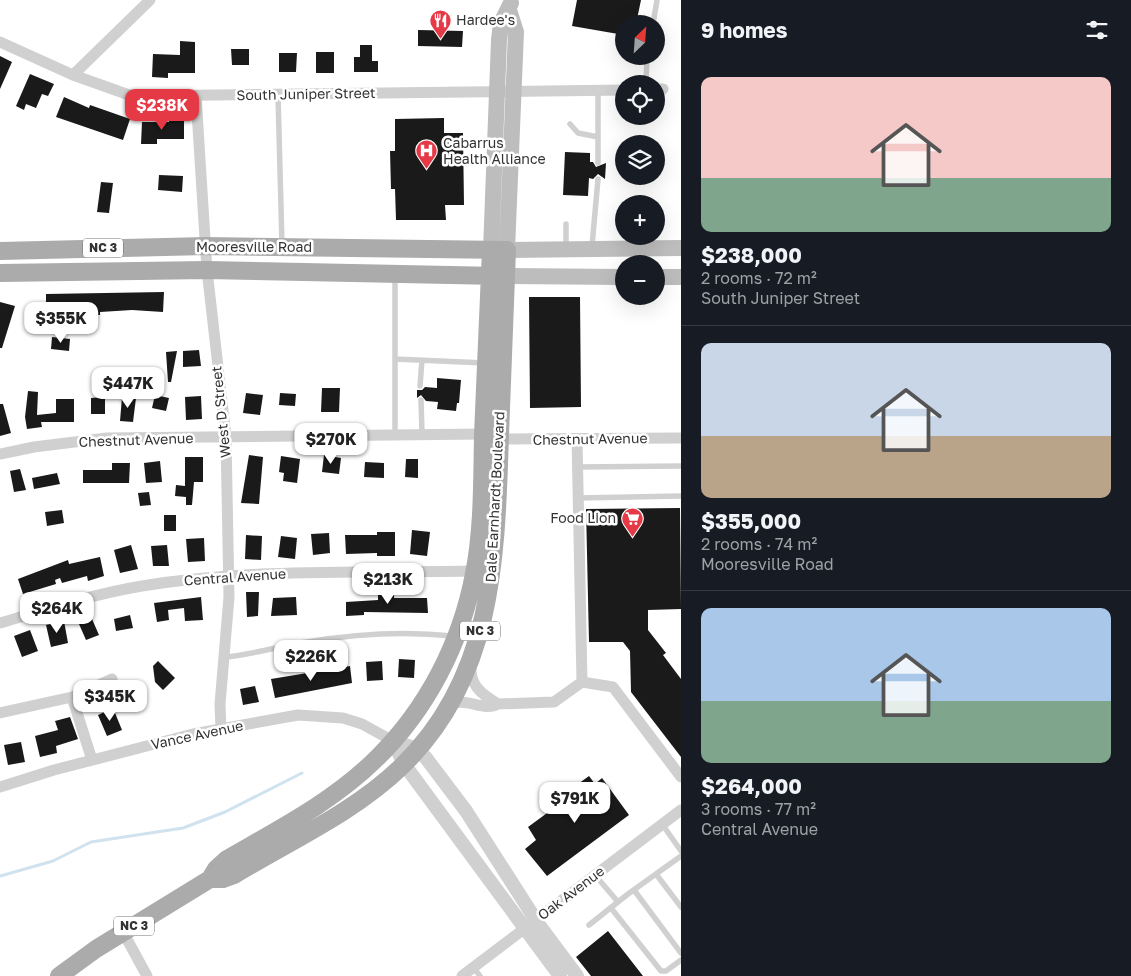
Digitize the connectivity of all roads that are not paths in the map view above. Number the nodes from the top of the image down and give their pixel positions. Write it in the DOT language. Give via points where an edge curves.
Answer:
graph roads {
  1 [pos="150,0"];
  2 [pos="657,0"];
  3 [pos="510,5"];
  4 [pos="654,15"];
  5 [pos="0,42"];
  6 [pos="73,75"];
  7 [pos="615,90"];
  8 [pos="505,91"];
  9 [pos="598,91"];
  10 [pos="278,95"];
  11 [pos="196,96"];
  12 [pos="570,124"];
  13 [pos="598,137"];
  14 [pos="598,163"];
  15 [pos="598,179"];
  16 [pos="566,224"];
  17 [pos="206,246"];
  18 [pos="282,247"];
  19 [pos="681,248"];
  20 [pos="592,249"];
  21 [pos="0,250"];
  22 [pos="499,250"];
  23 [pos="566,250"];
  24 [pos="207,270"];
  25 [pos="0,273"];
  26 [pos="394,274"];
  27 [pos="498,276"];
  28 [pos="615,277"];
  29 [pos="665,277"];
  30 [pos="681,277"];
  31 [pos="395,359"];
  32 [pos="422,360"];
  33 [pos="486,363"];
  34 [pos="420,386"];
  35 [pos="421,400"];
  36 [pos="422,433"];
  37 [pos="395,434"];
  38 [pos="226,437"];
  39 [pos="492,437"];
  40 [pos="681,438"];
  41 [pos="577,439"];
  42 [pos="0,454"];
  43 [pos="681,466"];
  44 [pos="578,467"];
  45 [pos="681,496"];
  46 [pos="578,498"];
  47 [pos="475,571"];
  48 [pos="230,576"];
  49 [pos="0,624"];
  50 [pos="456,636"];
  51 [pos="224,657"];
  52 [pos="471,659"];
  53 [pos="112,679"];
  54 [pos="582,682"];
  55 [pos="72,697"];
  56 [pos="498,704"];
  57 [pos="446,709"];
  58 [pos="0,713"];
  59 [pos="221,729"];
  60 [pos="393,741"];
  61 [pos="417,748"];
  62 [pos="92,760"];
  63 [pos="404,764"];
  64 [pos="681,777"];
  65 [pos="0,786"];
  66 [pos="681,810"];
  67 [pos="662,824"];
  68 [pos="681,851"];
  69 [pos="681,856"];
  70 [pos="656,874"];
  71 [pos="595,875"];
  72 [pos="210,879"];
  73 [pos="634,890"];
  74 [pos="618,902"];
  75 [pos="611,908"];
  76 [pos="681,908"];
  77 [pos="530,924"];
  78 [pos="589,925"];
  79 [pos="123,932"];
  80 [pos="681,952"];
  81 [pos="681,960"];
  82 [pos="477,972"];
  83 [pos="60,976"];
  84 [pos="147,976"];
  85 [pos="462,976"];
  86 [pos="560,976"];
  87 [pos="577,976"];
  1 -- 6 [label="street"];
  2 -- 4 [label="lane"];
  3 -- 8 [label="main road, Dale Earnhardt Boulevard" via="516,32"];
  5 -- 6 [label="street, South Juniper Street"];
  6 -- 11 [label="street, South Juniper Street" via="132,96"];
  7 -- 9 [label="street, South Juniper Street"];
  8 -- 9 [label="street, South Juniper Street"];
  8 -- 10 [label="street, South Juniper Street"];
  8 -- 22 [label="main road, Dale Earnhardt Boulevard"];
  9 -- 13 [label="lane"];
  10 -- 11 [label="street, South Juniper Street"];
  10 -- 18 [label="lane"];
  11 -- 17 [label="street, West D Street"];
  12 -- 13 [label="lane" via="578,133"];
  13 -- 14 [label="lane"];
  15 -- 20 [label="lane"];
  16 -- 23 [label="lane"];
  17 -- 18 [label="main road, Mooresville Road"];
  17 -- 21 [label="main road, Mooresville Road / NC 3"];
  17 -- 24 [label="street, West D Street"];
  18 -- 22 [label="main road, Mooresville Road"];
  19 -- 20 [label="main road"];
  20 -- 23 [label="main road"];
  22 -- 23 [label="main road"];
  22 -- 27 [label="main road, Dale Earnhardt Boulevard / NC 3"];
  24 -- 25 [label="main road, Mooresville Road"];
  24 -- 26 [label="main road, Mooresville Road"];
  24 -- 38 [label="street, West D Street"];
  26 -- 27 [label="main road, Mooresville Road"];
  26 -- 31 [label="lane"];
  27 -- 28 [label="main road"];
  27 -- 33 [label="main road, Dale Earnhardt Boulevard / NC 3"];
  27 -- 39 [label="main road, Dale Earnhardt Boulevard / NC 3"];
  29 -- 30 [label="main road"];
  31 -- 32 [label="lane"];
  31 -- 37 [label="lane"];
  32 -- 33 [label="lane"];
  32 -- 34 [label="lane"];
  33 -- 39 [label="main road, Dale Earnhardt Boulevard / NC 3"];
  35 -- 36 [label="lane"];
  36 -- 37 [label="street, Chestnut Avenue"];
  36 -- 39 [label="street, Chestnut Avenue"];
  37 -- 38 [label="street, Chestnut Avenue"];
  38 -- 42 [label="street, Chestnut Avenue" via="107,438"];
  38 -- 48 [label="street, West D Street"];
  39 -- 41 [label="street, Chestnut Avenue"];
  39 -- 47 [label="main road, Dale Earnhardt Boulevard / NC 3"];
  39 -- 52 [label="main road, Dale Earnhardt Boulevard / NC 3" via="497,522 492,581"];
  40 -- 41 [label="street, Chestnut Avenue"];
  41 -- 44 [label="street"];
  43 -- 44 [label="lane"];
  44 -- 46 [label="street"];
  45 -- 46 [label="lane"];
  46 -- 54 [label="street"];
  47 -- 48 [label="street, Central Avenue"];
  47 -- 50 [label="main road, Dale Earnhardt Boulevard / NC 3"];
  48 -- 49 [label="street, Central Avenue" via="142,586 90,596"];
  48 -- 51 [label="street, West D Street"];
  50 -- 51 [label="lane" via="366,636 308,642"];
  50 -- 60 [label="main road, Dale Earnhardt Boulevard / NC 3" via="430,690"];
  51 -- 59 [label="street, West D Street"];
  52 -- 56 [label="street" via="471,675 476,687"];
  52 -- 57 [label="main road, Dale Earnhardt Boulevard / NC 3"];
  53 -- 55 [label="street"];
  54 -- 56 [label="street" via="554,702"];
  54 -- 64 [label="street" via="612,688"];
  55 -- 58 [label="street"];
  55 -- 62 [label="street"];
  56 -- 57 [label="street" via="490,706 460,701"];
  57 -- 61 [label="main road, Dale Earnhardt Boulevard / NC 3"];
  59 -- 60 [label="street, Vance Avenue" via="298,715 329,715 362,724"];
  59 -- 62 [label="street, Vance Avenue"];
  60 -- 61 [label="street, Vance Avenue"];
  60 -- 63 [label="street"];
  60 -- 72 [label="main road, Dale Earnhardt Boulevard / NC 3" via="339,791 227,859"];
  61 -- 63 [label="main road, Dale Earnhardt Boulevard / NC 3"];
  61 -- 77 [label="street" via="466,811"];
  62 -- 65 [label="street, Vance Avenue"];
  63 -- 72 [label="main road, Dale Earnhardt Boulevard / NC 3" via="363,797 234,875"];
  63 -- 77 [label="street"];
  66 -- 67 [label="street, Oak Avenue"];
  67 -- 68 [label="lane"];
  67 -- 71 [label="street, Oak Avenue"];
  69 -- 70 [label="lane"];
  70 -- 73 [label="lane"];
  70 -- 76 [label="lane"];
  71 -- 74 [label="lane"];
  71 -- 77 [label="street, Oak Avenue"];
  72 -- 79 [label="main road, Dale Earnhardt Boulevard / NC 3"];
  73 -- 74 [label="lane"];
  73 -- 80 [label="lane"];
  74 -- 75 [label="lane"];
  75 -- 78 [label="lane"];
  75 -- 81 [label="lane" via="661,971"];
  77 -- 82 [label="street, Oak Avenue"];
  77 -- 86 [label="street"];
  77 -- 87 [label="street"];
  79 -- 83 [label="main road, Dale Earnhardt Boulevard / NC 3"];
  79 -- 84 [label="street"];
  82 -- 85 [label="street, Oak Avenue"];
}
